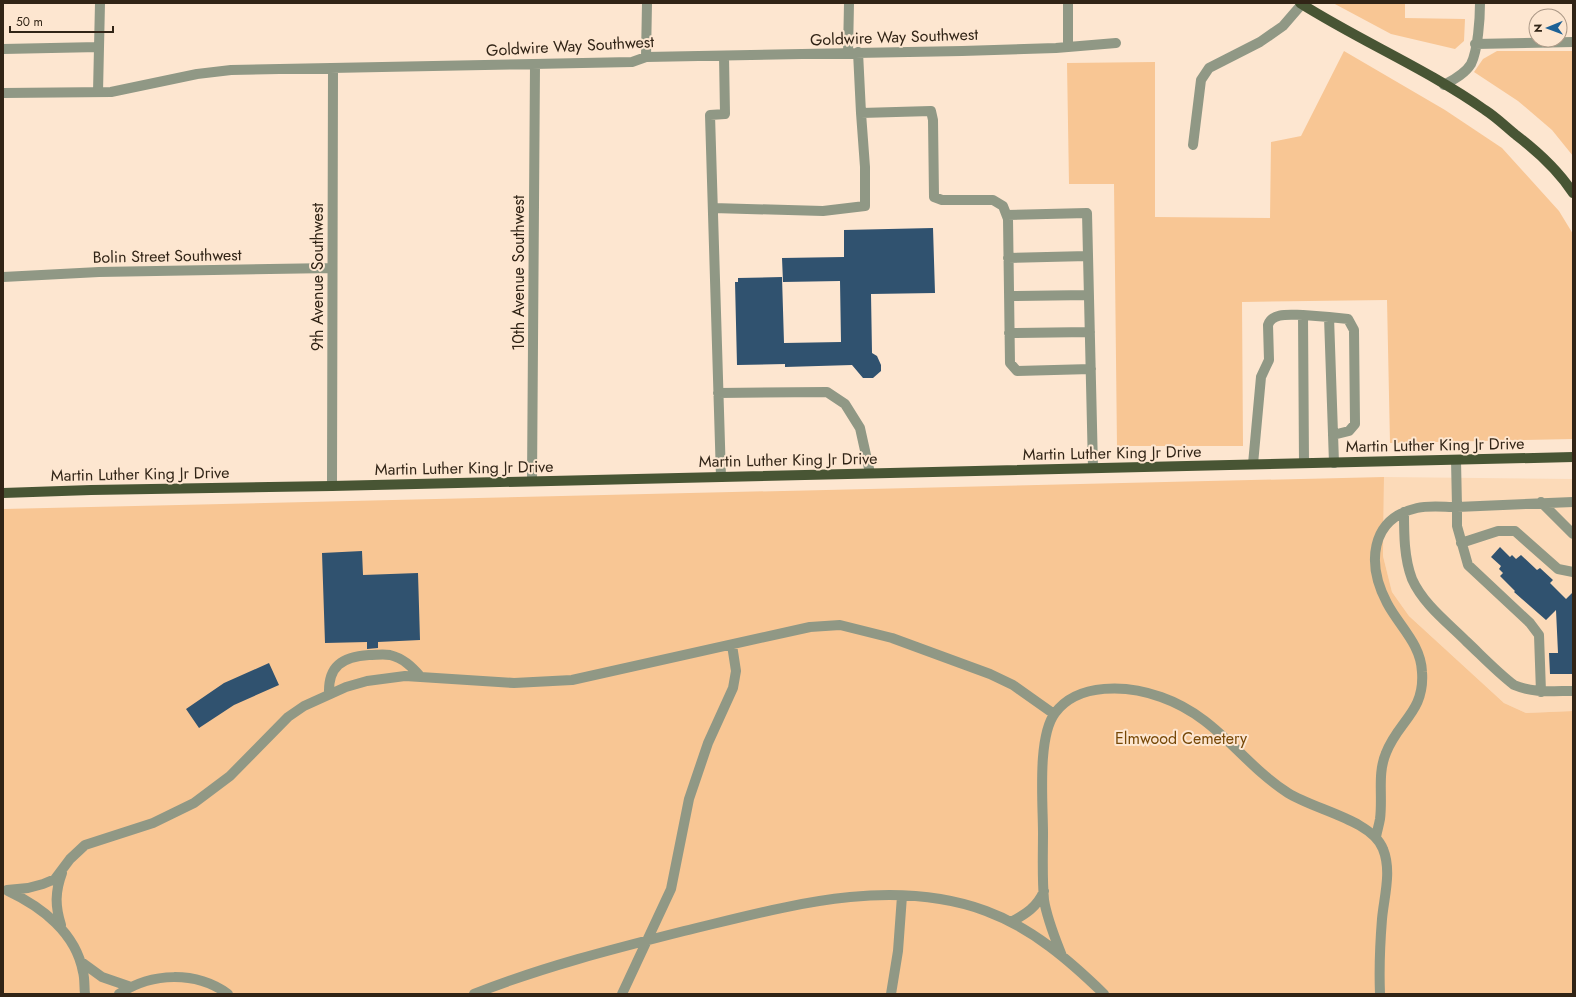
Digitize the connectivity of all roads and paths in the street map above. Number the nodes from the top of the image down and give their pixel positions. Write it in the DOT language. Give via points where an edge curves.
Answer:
graph roads {
  1 [pos="100,3"];
  2 [pos="647,3"];
  3 [pos="849,3"];
  4 [pos="1068,3"];
  5 [pos="1480,3"];
  6 [pos="1301,4"];
  7 [pos="1573,42"];
  8 [pos="1116,44"];
  9 [pos="1475,44"];
  10 [pos="99,47"];
  11 [pos="1068,47"];
  12 [pos="3,48"];
  13 [pos="853,53"];
  14 [pos="724,56"];
  15 [pos="646,57"];
  16 [pos="535,65"];
  17 [pos="333,68"];
  18 [pos="1444,84"];
  19 [pos="98,92"];
  20 [pos="3,93"];
  21 [pos="861,113"];
  22 [pos="1192,145"];
  23 [pos="1573,193"];
  24 [pos="713,208"];
  25 [pos="1007,215"];
  26 [pos="1088,256"];
  27 [pos="1008,258"];
  28 [pos="332,268"];
  29 [pos="3,277"];
  30 [pos="1089,295"];
  31 [pos="1009,296"];
  32 [pos="1303,315"];
  33 [pos="1329,317"];
  34 [pos="1090,332"];
  35 [pos="1009,333"];
  36 [pos="1091,369"];
  37 [pos="718,393"];
  38 [pos="1333,435"];
  39 [pos="1570,456"];
  40 [pos="1456,460"];
  41 [pos="1304,463"];
  42 [pos="1334,463"];
  43 [pos="1254,464"];
  44 [pos="1093,468"];
  45 [pos="870,473"];
  46 [pos="721,477"];
  47 [pos="532,481"];
  48 [pos="332,486"];
  49 [pos="3,493"];
  50 [pos="1541,502"];
  51 [pos="1573,502"];
  52 [pos="1457,507"];
  53 [pos="1404,512"];
  54 [pos="1573,534"];
  55 [pos="1461,543"];
  56 [pos="1573,572"];
  57 [pos="732,645"];
  58 [pos="420,676"];
  59 [pos="1573,691"];
  60 [pos="1541,692"];
  61 [pos="329,694"];
  62 [pos="1054,714"];
  63 [pos="1376,837"];
  64 [pos="64,869"];
  65 [pos="5,889"];
  66 [pos="1044,891"];
  67 [pos="902,896"];
  68 [pos="1011,922"];
  69 [pos="62,929"];
  70 [pos="647,940"];
  71 [pos="1062,956"];
  72 [pos="80,961"];
  73 [pos="131,987"];
  74 [pos="84,994"];
  75 [pos="119,994"];
  76 [pos="228,994"];
  77 [pos="474,994"];
  78 [pos="622,994"];
  79 [pos="891,994"];
  80 [pos="1104,994"];
  81 [pos="1380,994"];
  1 -- 10 [label="street"];
  2 -- 15 [label="street"];
  3 -- 13 [label="street"];
  4 -- 11 [label="street"];
  5 -- 9 [label="street" via="1480,24"];
  6 -- 18 [label="main road"];
  6 -- 22 [label="street" via="1283,26 1260,42 1209,68 1200,80"];
  7 -- 9 [label="street"];
  8 -- 11 [label="street, Goldwire Way Southwest"];
  9 -- 18 [label="street" via="1470,64 1459,77"];
  10 -- 12 [label="street"];
  10 -- 19 [label="street"];
  11 -- 13 [label="street, Goldwire Way Southwest"];
  13 -- 14 [label="street, Goldwire Way Southwest"];
  13 -- 21 [label="street"];
  14 -- 15 [label="street, Goldwire Way Southwest"];
  14 -- 24 [label="street" via="725,114 710,115"];
  15 -- 16 [label="street, Goldwire Way Southwest" via="632,62"];
  16 -- 17 [label="street, Goldwire Way Southwest"];
  16 -- 47 [label="street, 10th Avenue Southwest"];
  17 -- 19 [label="street, Goldwire Way Southwest" via="231,70 197,74 111,92"];
  17 -- 28 [label="street, 9th Avenue Southwest"];
  18 -- 23 [label="main road" via="1485,110 1533,149"];
  19 -- 20 [label="street, Goldwire Way Southwest"];
  21 -- 24 [label="street" via="865,206 822,211"];
  21 -- 25 [label="street" via="931,112 934,197 942,200 993,200 1003,206"];
  24 -- 37 [label="street"];
  25 -- 26 [label="street" via="1087,213"];
  25 -- 27 [label="street"];
  26 -- 27 [label="street"];
  26 -- 30 [label="street"];
  27 -- 31 [label="street"];
  28 -- 29 [label="street, Bolin Street Southwest" via="99,272"];
  28 -- 48 [label="street, 9th Avenue Southwest"];
  30 -- 31 [label="street"];
  30 -- 34 [label="street"];
  31 -- 35 [label="street"];
  32 -- 33 [label="street"];
  32 -- 41 [label="street"];
  32 -- 43 [label="street" via="1274,316 1268,325 1269,360 1260,384"];
  33 -- 38 [label="street"];
  33 -- 38 [label="street" via="1348,319 1354,330 1355,424 1349,430"];
  34 -- 35 [label="street"];
  34 -- 36 [label="street"];
  35 -- 36 [label="street" via="1010,363 1017,371"];
  36 -- 44 [label="street"];
  37 -- 45 [label="street" via="827,392 845,404 860,428"];
  37 -- 46 [label="street"];
  38 -- 42 [label="street"];
  39 -- 40 [label="main road, Martin Luther King Jr Drive"];
  40 -- 42 [label="main road, Martin Luther King Jr Drive"];
  40 -- 52 [label="street"];
  41 -- 42 [label="main road, Martin Luther King Jr Drive"];
  41 -- 43 [label="main road, Martin Luther King Jr Drive"];
  43 -- 44 [label="main road, Martin Luther King Jr Drive"];
  44 -- 45 [label="main road, Martin Luther King Jr Drive"];
  45 -- 46 [label="main road, Martin Luther King Jr Drive"];
  46 -- 47 [label="main road, Martin Luther King Jr Drive"];
  47 -- 48 [label="main road, Martin Luther King Jr Drive"];
  48 -- 49 [label="main road, Martin Luther King Jr Drive"];
  50 -- 51 [label="street"];
  50 -- 52 [label="street"];
  50 -- 54 [label="street"];
  52 -- 53 [label="street" via="1419,508"];
  52 -- 55 [label="street" via="1457,526"];
  53 -- 60 [label="street" via="1407,560 1412,579 1421,595 1508,681 1528,690"];
  53 -- 63 [label="street" via="1385,525 1377,541 1374,559 1376,573 1387,603 1421,659 1422,686 1415,710 1386,753 1380,778 1380,819"];
  55 -- 56 [label="street" via="1498,531 1515,531 1558,569"];
  55 -- 60 [label="street" via="1468,565 1530,623 1539,635"];
  57 -- 58 [label="street" via="572,680 514,683"];
  57 -- 62 [label="street" via="810,627 853,627 892,638 990,674 1013,686"];
  57 -- 70 [label="street" via="736,671 733,688 698,769 670,889"];
  58 -- 61 [label="street" via="367,681"];
  58 -- 61 [label="street" via="410,665 391,655 349,658 340,662 333,670 328,681"];
  59 -- 60 [label="street"];
  61 -- 64 [label="street" via="288,717 230,776 198,800 153,823 85,845 70,859"];
  62 -- 63 [label="street" via="1071,700 1084,693 1098,690 1126,689 1159,696 1188,709 1211,724 1260,772 1288,793 1311,806 1367,828"];
  62 -- 66 [label="street" via="1046,733 1044,747"];
  63 -- 81 [label="street" via="1383,849 1387,865 1379,956"];
  64 -- 65 [label="street" via="55,879 43,884 28,888"];
  64 -- 69 [label="street" via="57,887 56,899"];
  65 -- 69 [label="street" via="48,914"];
  66 -- 68 [label="street" via="1032,909"];
  66 -- 71 [label="street" via="1048,917"];
  67 -- 68 [label="street" via="946,900 986,911"];
  67 -- 70 [label="street" via="856,896 808,902"];
  67 -- 79 [label="street" via="898,950"];
  68 -- 71 [label="street"];
  69 -- 72 [label="street"];
  70 -- 77 [label="street" via="548,967"];
  70 -- 78 [label="street"];
  71 -- 80 [label="street"];
  72 -- 73 [label="street" via="102,977"];
  72 -- 74 [label="street"];
  73 -- 75 [label="street"];
  73 -- 76 [label="street" via="154,979 185,977 209,983"];
}
